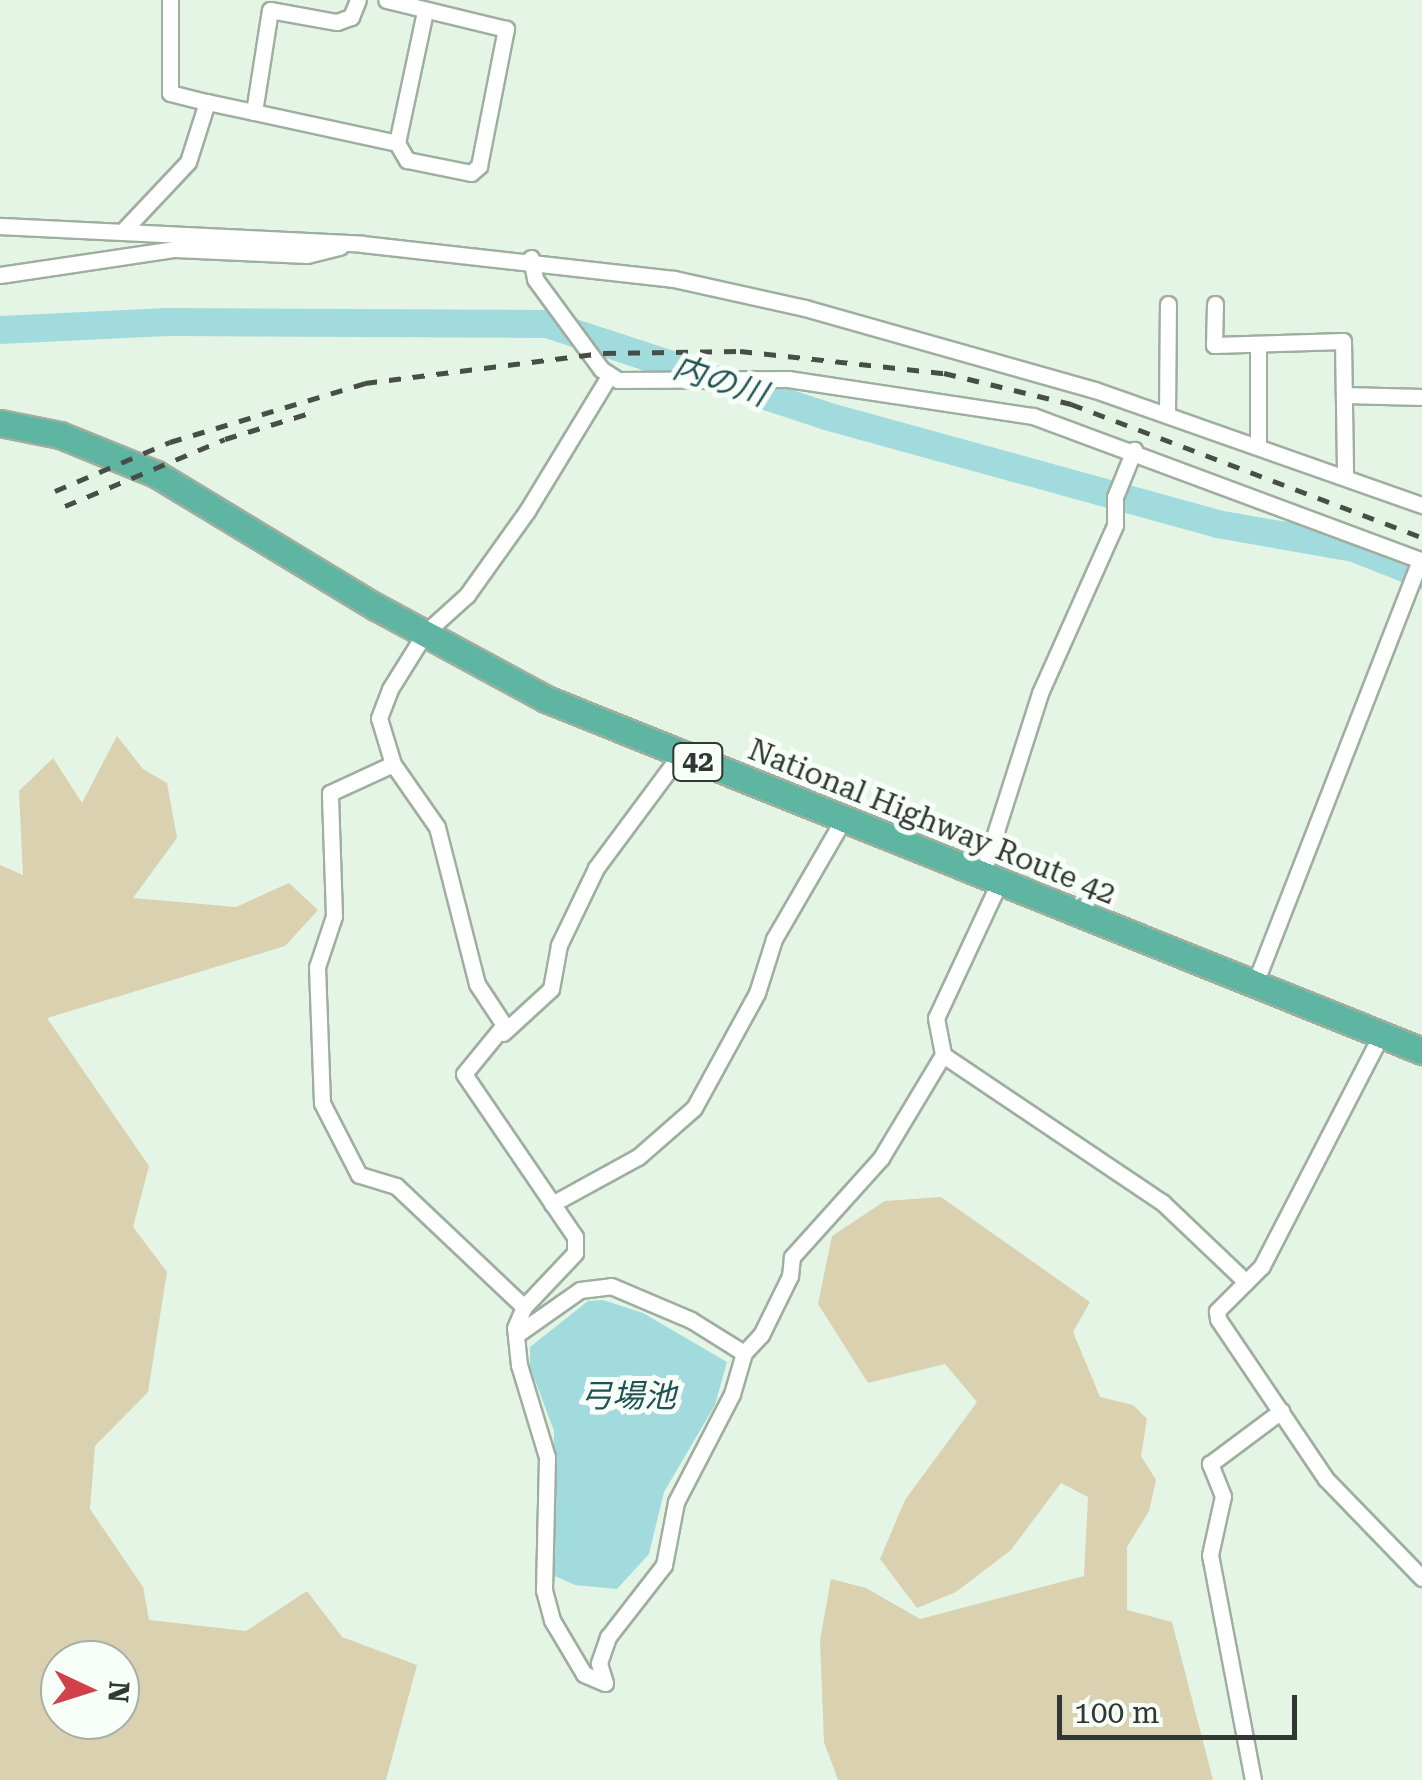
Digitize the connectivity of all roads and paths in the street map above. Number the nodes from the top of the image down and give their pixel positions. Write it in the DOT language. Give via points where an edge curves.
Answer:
graph roads {
  1 [pos="170,0"];
  2 [pos="358,0"];
  3 [pos="386,0"];
  4 [pos="270,5"];
  5 [pos="425,11"];
  6 [pos="207,102"];
  7 [pos="254,112"];
  8 [pos="398,142"];
  9 [pos="0,226"];
  10 [pos="122,232"];
  11 [pos="354,243"];
  12 [pos="531,258"];
  13 [pos="0,275"];
  14 [pos="1168,304"];
  15 [pos="1216,304"];
  16 [pos="1258,344"];
  17 [pos="609,376"];
  18 [pos="1344,395"];
  19 [pos="1422,397"];
  20 [pos="1167,415"];
  21 [pos="0,423"];
  22 [pos="1258,446"];
  23 [pos="1134,450"];
  24 [pos="1345,474"];
  25 [pos="1422,505"];
  26 [pos="1421,561"];
  27 [pos="425,633"];
  28 [pos="680,755"];
  29 [pos="393,764"];
  30 [pos="843,820"];
  31 [pos="990,879"];
  32 [pos="1254,986"];
  33 [pos="503,1033"];
  34 [pos="1382,1035"];
  35 [pos="1422,1050"];
  36 [pos="942,1054"];
  37 [pos="552,1204"];
  38 [pos="1246,1282"];
  39 [pos="524,1306"];
  40 [pos="514,1336"];
  41 [pos="744,1353"];
  42 [pos="1281,1411"];
  43 [pos="1422,1578"];
  44 [pos="1253,1780"];
  1 -- 6 [label="street" via="170,93"];
  2 -- 4 [label="street" via="351,17 337,22"];
  3 -- 5 [label="street"];
  4 -- 7 [label="street"];
  5 -- 8 [label="street"];
  5 -- 8 [label="street" via="506,29 479,166 471,174 407,160"];
  6 -- 7 [label="street"];
  6 -- 10 [label="street" via="188,162"];
  7 -- 8 [label="street"];
  9 -- 10 [label="street"];
  10 -- 11 [label="street"];
  11 -- 12 [label="street"];
  11 -- 13 [label="street" via="306,255 163,250"];
  12 -- 17 [label="street" via="535,279"];
  12 -- 20 [label="street" via="674,279 805,308"];
  14 -- 20 [label="street"];
  15 -- 16 [label="street" via="1214,345"];
  16 -- 18 [label="street" via="1343,341"];
  16 -- 22 [label="street"];
  17 -- 23 [label="street" via="788,378 908,392 1033,416"];
  17 -- 27 [label="street" via="573,444 468,595"];
  18 -- 19 [label="street"];
  18 -- 24 [label="street"];
  20 -- 22 [label="street"];
  21 -- 27 [label="highway, National Highway Route 42 / 42" via="108,451"];
  22 -- 24 [label="street"];
  23 -- 26 [label="street"];
  23 -- 31 [label="street" via="1115,497 1116,525 1046,678"];
  24 -- 25 [label="street"];
  26 -- 32 [label="street"];
  27 -- 28 [label="highway, National Highway Route 42 / 42" via="546,699"];
  27 -- 29 [label="street" via="379,718"];
  28 -- 30 [label="highway, National Highway Route 42 / 42"];
  28 -- 33 [label="street" via="596,868 559,944 551,989"];
  29 -- 33 [label="street" via="437,827 474,975"];
  29 -- 39 [label="street" via="348,782 330,793 327,804 336,876 334,916 318,956 322,1103 359,1175 396,1186"];
  30 -- 31 [label="highway, National Highway Route 42 / 42"];
  30 -- 37 [label="street" via="774,939 757,993 694,1108 638,1158"];
  31 -- 32 [label="highway, National Highway Route 42 / 42"];
  31 -- 36 [label="street" via="936,1018"];
  32 -- 34 [label="highway, National Highway Route 42 / 42"];
  33 -- 37 [label="street" via="464,1074"];
  34 -- 35 [label="highway, National Highway Route 42 / 42"];
  34 -- 38 [label="street" via="1292,1213"];
  36 -- 38 [label="street" via="1162,1202"];
  36 -- 41 [label="street" via="881,1158 792,1257 762,1335"];
  37 -- 39 [label="street" via="575,1237 574,1253"];
  38 -- 42 [label="street" via="1217,1310 1218,1318"];
  39 -- 40 [label="street"];
  40 -- 41 [label="street" via="580,1290 611,1286 692,1320"];
  40 -- 41 [label="street" via="547,1457 544,1590 552,1620 584,1674 606,1683 599,1663 608,1637 664,1566 676,1502 732,1394"];
  42 -- 43 [label="street" via="1359,1520"];
  42 -- 44 [label="street" via="1210,1464 1222,1496 1210,1554"];
}
